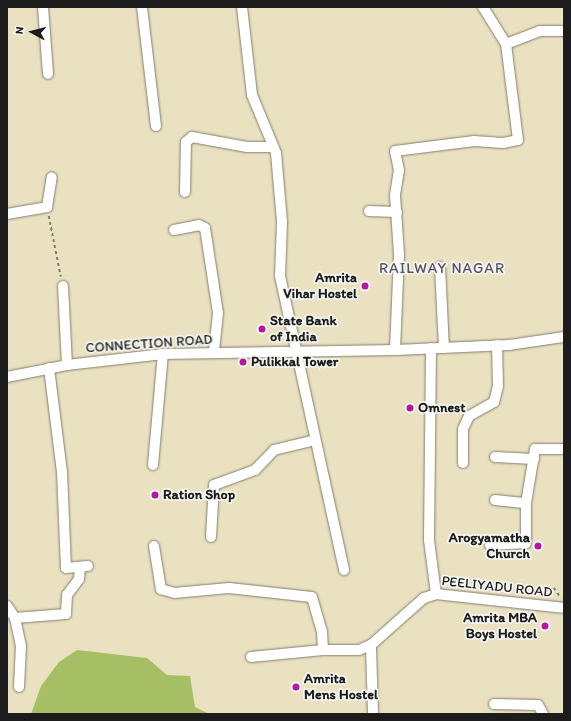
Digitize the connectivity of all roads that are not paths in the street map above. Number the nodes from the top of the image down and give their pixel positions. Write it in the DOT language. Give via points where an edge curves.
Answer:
graph roads {
  1 [pos="43,7"];
  2 [pos="142,7"];
  3 [pos="242,7"];
  4 [pos="483,7"];
  5 [pos="564,31"];
  6 [pos="506,44"];
  7 [pos="48,74"];
  8 [pos="156,126"];
  9 [pos="273,147"];
  10 [pos="52,177"];
  11 [pos="185,192"];
  12 [pos="369,211"];
  13 [pos="397,212"];
  14 [pos="7,214"];
  15 [pos="174,230"];
  16 [pos="440,267"];
  17 [pos="63,286"];
  18 [pos="564,338"];
  19 [pos="497,345"];
  20 [pos="431,348"];
  21 [pos="444,348"];
  22 [pos="395,350"];
  23 [pos="214,352"];
  24 [pos="294,352"];
  25 [pos="163,354"];
  26 [pos="67,365"];
  27 [pos="49,368"];
  28 [pos="7,376"];
  29 [pos="315,440"];
  30 [pos="564,449"];
  31 [pos="495,457"];
  32 [pos="534,459"];
  33 [pos="463,463"];
  34 [pos="153,464"];
  35 [pos="495,500"];
  36 [pos="526,503"];
  37 [pos="211,537"];
  38 [pos="490,545"];
  39 [pos="154,546"];
  40 [pos="344,570"];
  41 [pos="436,594"];
  42 [pos="7,606"];
  43 [pos="564,608"];
  44 [pos="15,618"];
  45 [pos="371,645"];
  46 [pos="323,650"];
  47 [pos="251,657"];
  48 [pos="18,687"];
  49 [pos="494,704"];
  50 [pos="373,714"];
  51 [pos="543,714"];
  1 -- 7 [label="street"];
  2 -- 8 [label="street"];
  3 -- 9 [label="street" via="252,95"];
  4 -- 6 [label="street"];
  5 -- 6 [label="street" via="540,31"];
  6 -- 13 [label="street" via="518,140 503,143 474,141 395,151 399,170"];
  9 -- 11 [label="street" via="254,148 192,137 186,142"];
  9 -- 24 [label="street" via="282,222 280,276"];
  10 -- 14 [label="street" via="48,207"];
  12 -- 13 [label="street"];
  13 -- 22 [label="street"];
  15 -- 23 [label="street" via="199,225 205,228 218,314"];
  16 -- 21 [label="street"];
  17 -- 26 [label="street"];
  18 -- 19 [label="street, CONNECTION ROAD"];
  19 -- 21 [label="street, CONNECTION ROAD"];
  19 -- 33 [label="street" via="498,386 494,402 469,416 463,429"];
  20 -- 21 [label="street, CONNECTION ROAD"];
  20 -- 22 [label="street, CONNECTION ROAD"];
  20 -- 41 [label="street" via="429,533"];
  22 -- 24 [label="street, CONNECTION ROAD"];
  23 -- 24 [label="street, CONNECTION ROAD"];
  23 -- 25 [label="street, CONNECTION ROAD"];
  24 -- 29 [label="street"];
  25 -- 26 [label="street, CONNECTION ROAD"];
  25 -- 34 [label="street"];
  26 -- 27 [label="street, CONNECTION ROAD"];
  27 -- 28 [label="street, CONNECTION ROAD"];
  27 -- 44 [label="street" via="62,472 66,568 84,567 67,595 66,614"];
  29 -- 37 [label="street" via="274,450 254,470 214,485"];
  29 -- 40 [label="street"];
  30 -- 32 [label="street" via="535,449"];
  31 -- 32 [label="street"];
  32 -- 36 [label="street"];
  35 -- 36 [label="street"];
  36 -- 38 [label="street" via="526,543"];
  39 -- 46 [label="street" via="161,589 174,593 228,588 312,597 322,631"];
  41 -- 43 [label="street, PEELIYADU ROAD"];
  41 -- 45 [label="street, PEELIYADU ROAD" via="424,598"];
  42 -- 44 [label="street"];
  44 -- 48 [label="street" via="21,646"];
  45 -- 46 [label="street" via="359,650"];
  45 -- 50 [label="street"];
  46 -- 47 [label="street"];
  49 -- 51 [label="street" via="538,705"];
}
